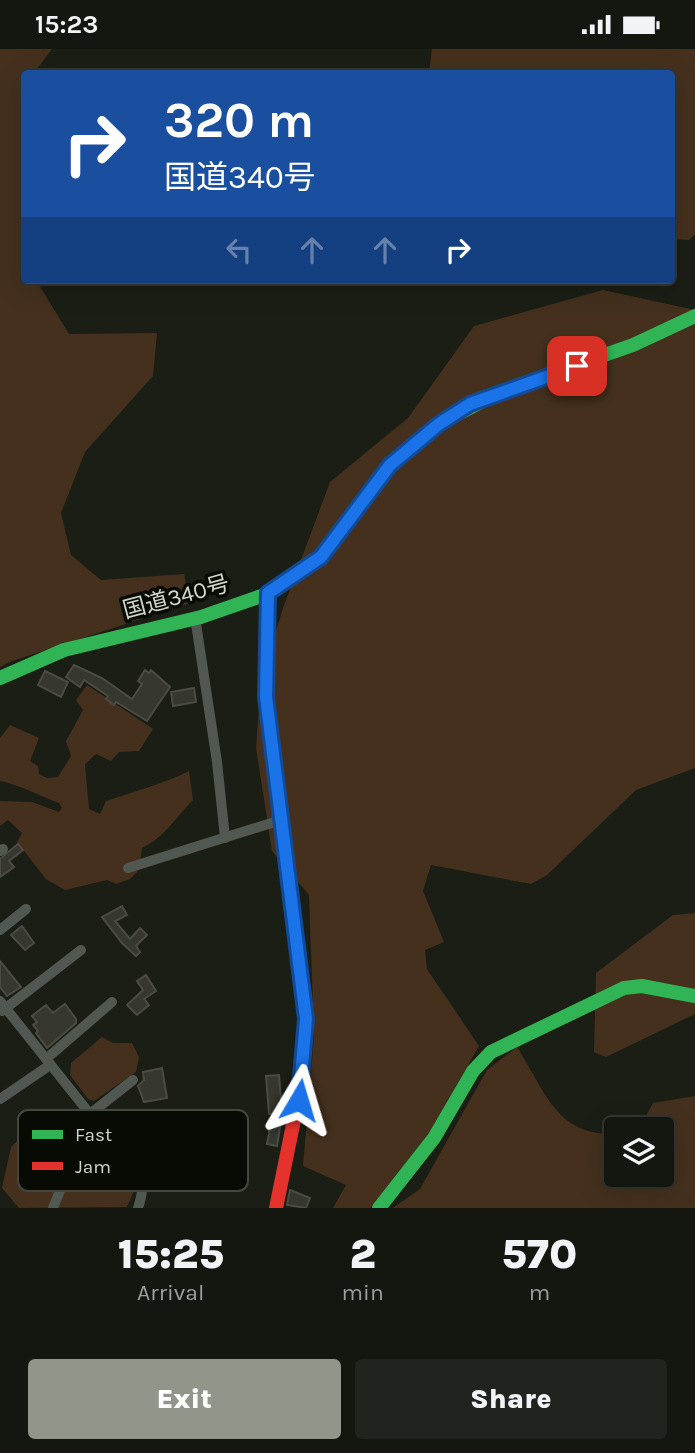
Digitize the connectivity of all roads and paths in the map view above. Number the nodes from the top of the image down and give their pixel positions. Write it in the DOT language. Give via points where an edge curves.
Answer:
graph roads {
  1 [pos="695,316"];
  2 [pos="268,593"];
  3 [pos="195,617"];
  4 [pos="0,678"];
  5 [pos="281,820"];
  6 [pos="225,838"];
  7 [pos="128,867"];
  8 [pos="26,909"];
  9 [pos="0,930"];
  10 [pos="81,950"];
  11 [pos="695,996"];
  12 [pos="112,1002"];
  13 [pos="2,1007"];
  14 [pos="48,1062"];
  15 [pos="133,1080"];
  16 [pos="0,1099"];
  17 [pos="87,1110"];
  18 [pos="95,1110"];
  19 [pos="60,1191"];
  20 [pos="53,1208"];
  21 [pos="276,1208"];
  22 [pos="379,1208"];
  1 -- 2 [label="main road, 国道340号" via="621,351 470,404 439,424 381,475 321,557"];
  2 -- 3 [label="main road, 国道340号"];
  2 -- 5 [label="main road" via="266,697"];
  3 -- 4 [label="main road, 国道340号" via="51,654"];
  3 -- 6 [label="street"];
  5 -- 6 [label="street"];
  5 -- 21 [label="main road" via="306,1019 295,1126"];
  6 -- 7 [label="street"];
  8 -- 9 [label="street"];
  10 -- 13 [label="street"];
  11 -- 22 [label="main road" via="642,986 624,988 491,1052 472,1071 434,1138"];
  12 -- 14 [label="street"];
  13 -- 14 [label="street"];
  14 -- 16 [label="street"];
  14 -- 17 [label="street"];
  15 -- 18 [label="street"];
  19 -- 20 [label="street"];
}
